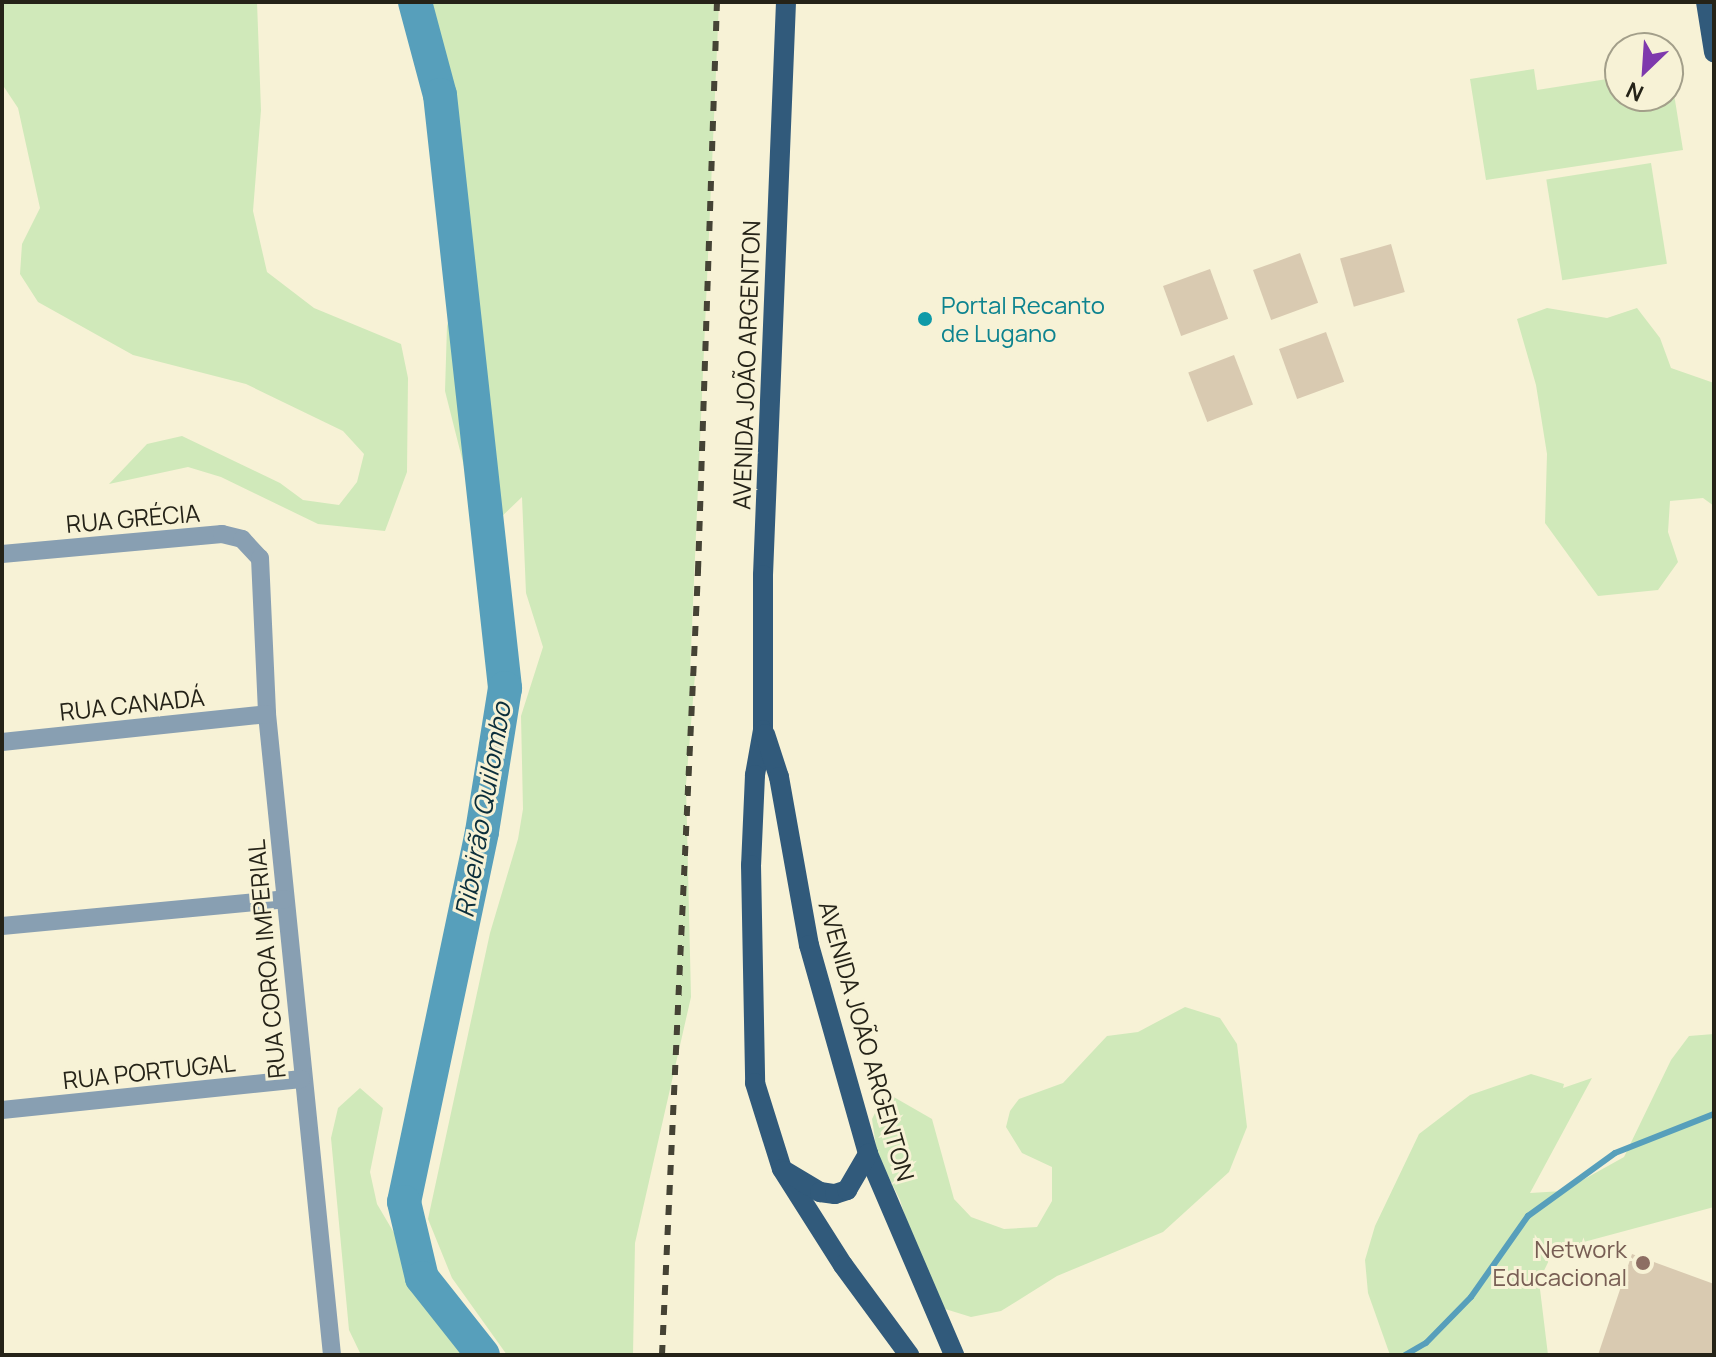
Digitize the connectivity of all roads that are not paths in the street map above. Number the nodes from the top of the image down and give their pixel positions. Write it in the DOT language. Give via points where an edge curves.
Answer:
graph roads {
  1 [pos="786,2"];
  2 [pos="1706,2"];
  3 [pos="1714,52"];
  4 [pos="2,554"];
  5 [pos="260,558"];
  6 [pos="267,714"];
  7 [pos="763,730"];
  8 [pos="2,742"];
  9 [pos="285,899"];
  10 [pos="2,926"];
  11 [pos="301,1079"];
  12 [pos="2,1110"];
  13 [pos="868,1154"];
  14 [pos="782,1169"];
  15 [pos="332,1355"];
  16 [pos="909,1355"];
  17 [pos="954,1355"];
  1 -- 7 [label="main road, AVENIDA JOÃO ARGENTON" via="763,575"];
  2 -- 3 [label="main road"];
  4 -- 5 [label="street, RUA GRÉCIA" via="222,534 242,539"];
  5 -- 6 [label="street, RUA COROA IMPERIAL"];
  6 -- 8 [label="street, RUA CANADÁ"];
  6 -- 9 [label="street, RUA COROA IMPERIAL"];
  7 -- 13 [label="main road, AVENIDA JOÃO ARGENTON" via="779,777 809,945"];
  7 -- 14 [label="main road, AVENIDA JOÃO ARGENTON" via="755,775 749,955 755,1083"];
  9 -- 10 [label="street"];
  9 -- 11 [label="street, RUA COROA IMPERIAL"];
  11 -- 12 [label="street, RUA PORTUGAL"];
  11 -- 15 [label="street, RUA COROA IMPERIAL"];
  13 -- 14 [label="main road" via="847,1190 835,1194 820,1192"];
  13 -- 17 [label="main road, AVENIDA JOÃO ARGENTON"];
  14 -- 16 [label="main road, AVENIDA JOÃO ARGENTON"];
}
